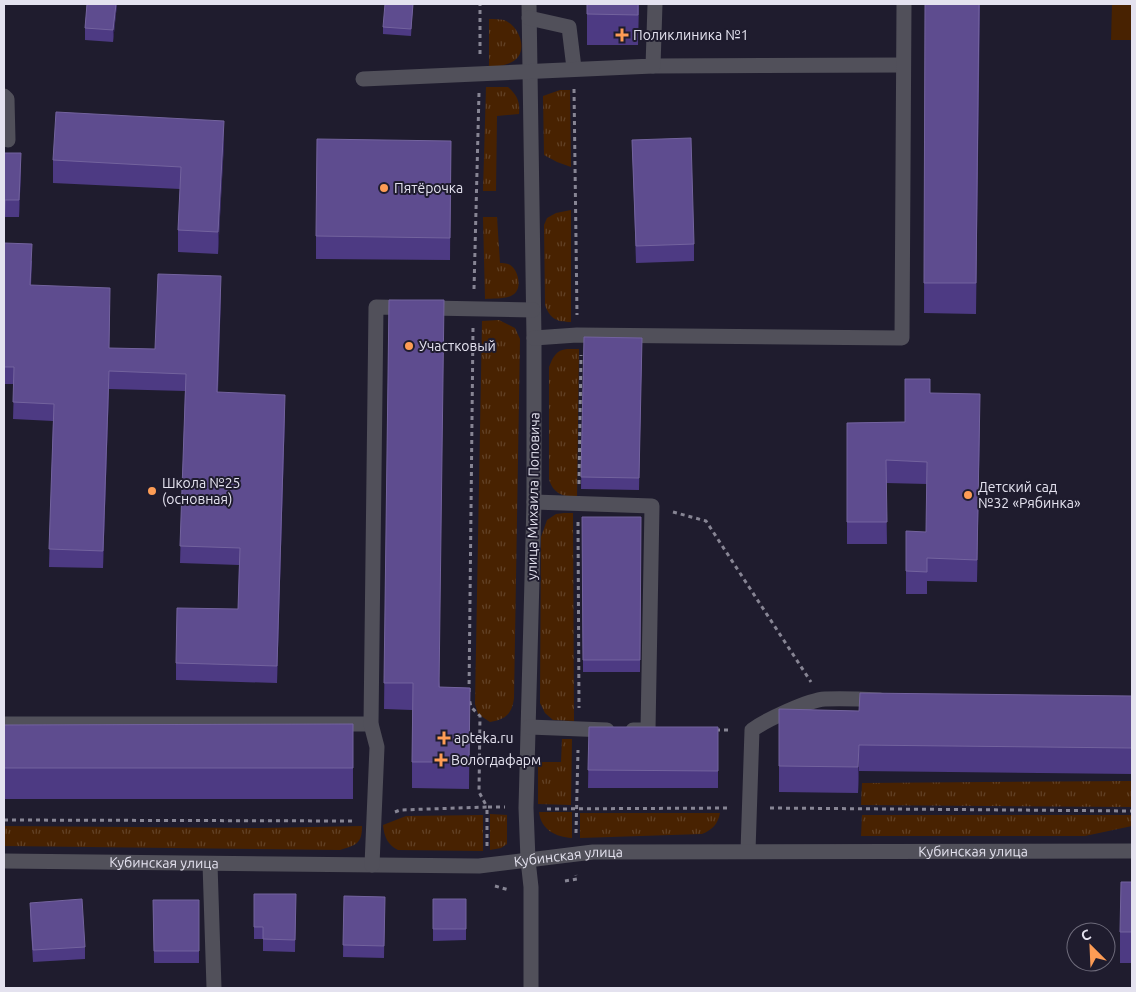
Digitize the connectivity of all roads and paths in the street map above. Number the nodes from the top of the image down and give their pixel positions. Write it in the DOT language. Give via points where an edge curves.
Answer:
graph roads {
  1 [pos="480,4"];
  2 [pos="655,4"];
  3 [pos="904,4"];
  4 [pos="529,11"];
  5 [pos="903,65"];
  6 [pos="653,66"];
  7 [pos="574,68"];
  8 [pos="530,70"];
  9 [pos="480,74"];
  10 [pos="363,79"];
  11 [pos="4,96"];
  12 [pos="8,140"];
  13 [pos="473,310"];
  14 [pos="533,310"];
  15 [pos="577,335"];
  16 [pos="534,338"];
  17 [pos="534,502"];
  18 [pos="578,503"];
  19 [pos="652,506"];
  20 [pos="822,699"];
  21 [pos="895,700"];
  22 [pos="4,724"];
  23 [pos="371,724"];
  24 [pos="529,727"];
  25 [pos="579,729"];
  26 [pos="714,730"];
  27 [pos="752,730"];
  28 [pos="487,807"];
  29 [pos="505,807"];
  30 [pos="544,808"];
  31 [pos="750,808"];
  32 [pos="576,809"];
  33 [pos="1132,811"];
  34 [pos="374,819"];
  35 [pos="4,820"];
  36 [pos="576,839"];
  37 [pos="487,849"];
  38 [pos="748,851"];
  39 [pos="1132,851"];
  40 [pos="528,860"];
  41 [pos="4,861"];
  42 [pos="210,864"];
  43 [pos="372,865"];
  44 [pos="576,872"];
  45 [pos="565,881"];
  46 [pos="489,884"];
  47 [pos="509,890"];
  48 [pos="214,988"];
  49 [pos="530,988"];
  1 -- 9 [label="path"];
  2 -- 6 [label="street"];
  3 -- 5 [label="street"];
  4 -- 7 [label="street" via="569,27"];
  4 -- 8 [label="street, улица Михаила Поповича"];
  5 -- 6 [label="street"];
  5 -- 15 [label="street" via="902,338"];
  6 -- 7 [label="street"];
  7 -- 8 [label="street"];
  7 -- 15 [label="path"];
  8 -- 9 [label="street"];
  8 -- 14 [label="street, улица Михаила Поповича"];
  9 -- 10 [label="street"];
  9 -- 13 [label="path"];
  11 -- 12 [label="street" via="7,99"];
  13 -- 14 [label="street"];
  13 -- 23 [label="street" via="376,307"];
  13 -- 28 [label="path" via="469,697 471,707 480,716 478,792"];
  14 -- 16 [label="street, улица Михаила Поповича"];
  15 -- 16 [label="street"];
  15 -- 18 [label="path" via="581,341"];
  16 -- 17 [label="street, улица Михаила Поповича"];
  17 -- 18 [label="street"];
  17 -- 24 [label="street, улица Михаила Поповича"];
  18 -- 19 [label="street"];
  18 -- 25 [label="path"];
  19 -- 20 [label="path" via="706,521"];
  19 -- 25 [label="street" via="648,730"];
  20 -- 21 [label="street"];
  20 -- 27 [label="street" via="786,712"];
  22 -- 23 [label="street"];
  23 -- 34 [label="street" via="377,747"];
  24 -- 25 [label="street"];
  24 -- 40 [label="street, улица Михаила Поповича"];
  25 -- 32 [label="path"];
  26 -- 27 [label="path"];
  27 -- 31 [label="street"];
  28 -- 29 [label="path"];
  28 -- 34 [label="path" via="400,810"];
  28 -- 37 [label="path"];
  30 -- 32 [label="path"];
  31 -- 32 [label="path"];
  31 -- 33 [label="path"];
  31 -- 38 [label="street"];
  32 -- 36 [label="path"];
  34 -- 35 [label="path" via="360,822"];
  34 -- 43 [label="street"];
  38 -- 39 [label="street, Кубинская улица"];
  38 -- 40 [label="street, Кубинская улица" via="593,852"];
  40 -- 43 [label="street, Кубинская улица" via="479,866"];
  40 -- 49 [label="street, улица Михаила Поповича" via="531,886"];
  41 -- 42 [label="street, Кубинская улица"];
  42 -- 43 [label="street, Кубинская улица"];
  42 -- 48 [label="street"];
  44 -- 45 [label="path" via="577,879"];
  46 -- 47 [label="path"];
}
